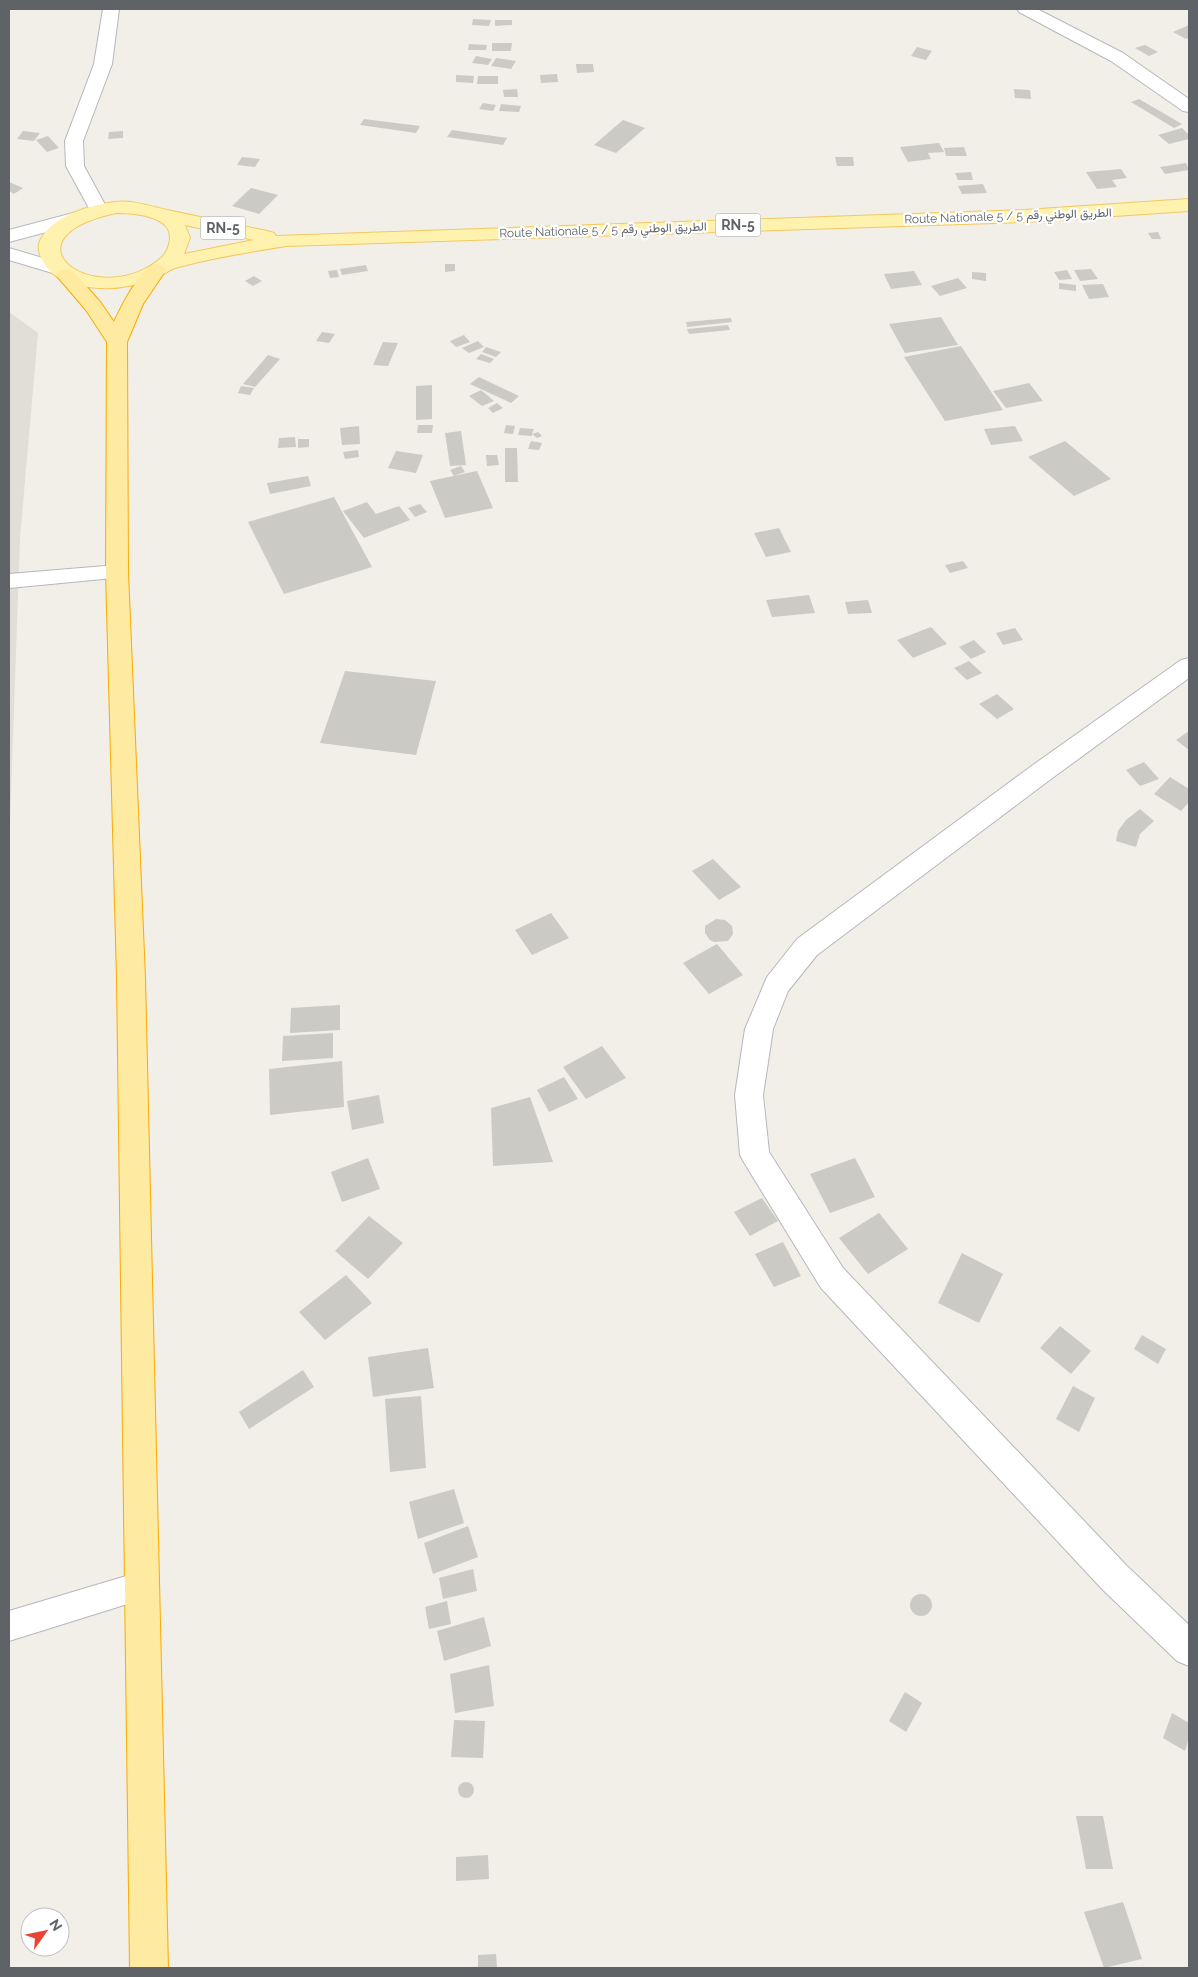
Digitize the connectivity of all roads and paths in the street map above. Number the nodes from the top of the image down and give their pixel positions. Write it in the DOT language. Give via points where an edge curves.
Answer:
graph roads {
  1 [pos="111,9"];
  2 [pos="1025,9"];
  3 [pos="1189,107"];
  4 [pos="1189,205"];
  5 [pos="99,210"];
  6 [pos="161,214"];
  7 [pos="73,219"];
  8 [pos="9,236"];
  9 [pos="286,240"];
  10 [pos="9,254"];
  11 [pos="160,268"];
  12 [pos="61,272"];
  13 [pos="116,342"];
  14 [pos="117,572"];
  15 [pos="9,581"];
  16 [pos="1189,666"];
  17 [pos="143,1586"];
  18 [pos="9,1626"];
  19 [pos="1189,1649"];
  20 [pos="149,1968"];
  1 -- 5 [label="street" via="103,64 74,141 75,166"];
  2 -- 3 [label="street" via="1117,57"];
  4 -- 9 [label="main road, Route Nationale 5 / الطريق الوطني رقم 5 / RN-5" via="1025,216"];
  5 -- 6 [label="main road" via="132,207"];
  5 -- 7 [label="main road"];
  6 -- 9 [label="main road, RN-5"];
  6 -- 11 [label="main road" via="175,224 180,238 177,252"];
  7 -- 8 [label="street"];
  7 -- 12 [label="main road" via="58,230 49,243 48,256"];
  9 -- 11 [label="main road, RN-5" via="212,253"];
  10 -- 12 [label="street"];
  11 -- 12 [label="main road" via="120,282 91,282"];
  11 -- 13 [label="highway" via="131,305"];
  12 -- 13 [label="highway" via="94,307"];
  13 -- 14 [label="highway"];
  14 -- 15 [label="lane"];
  14 -- 17 [label="highway" via="131,978"];
  16 -- 19 [label="street" via="807,946 777,986 758,1030 749,1095 755,1155 832,1278 1115,1578"];
  17 -- 18 [label="lane"];
  17 -- 20 [label="highway"];
}
